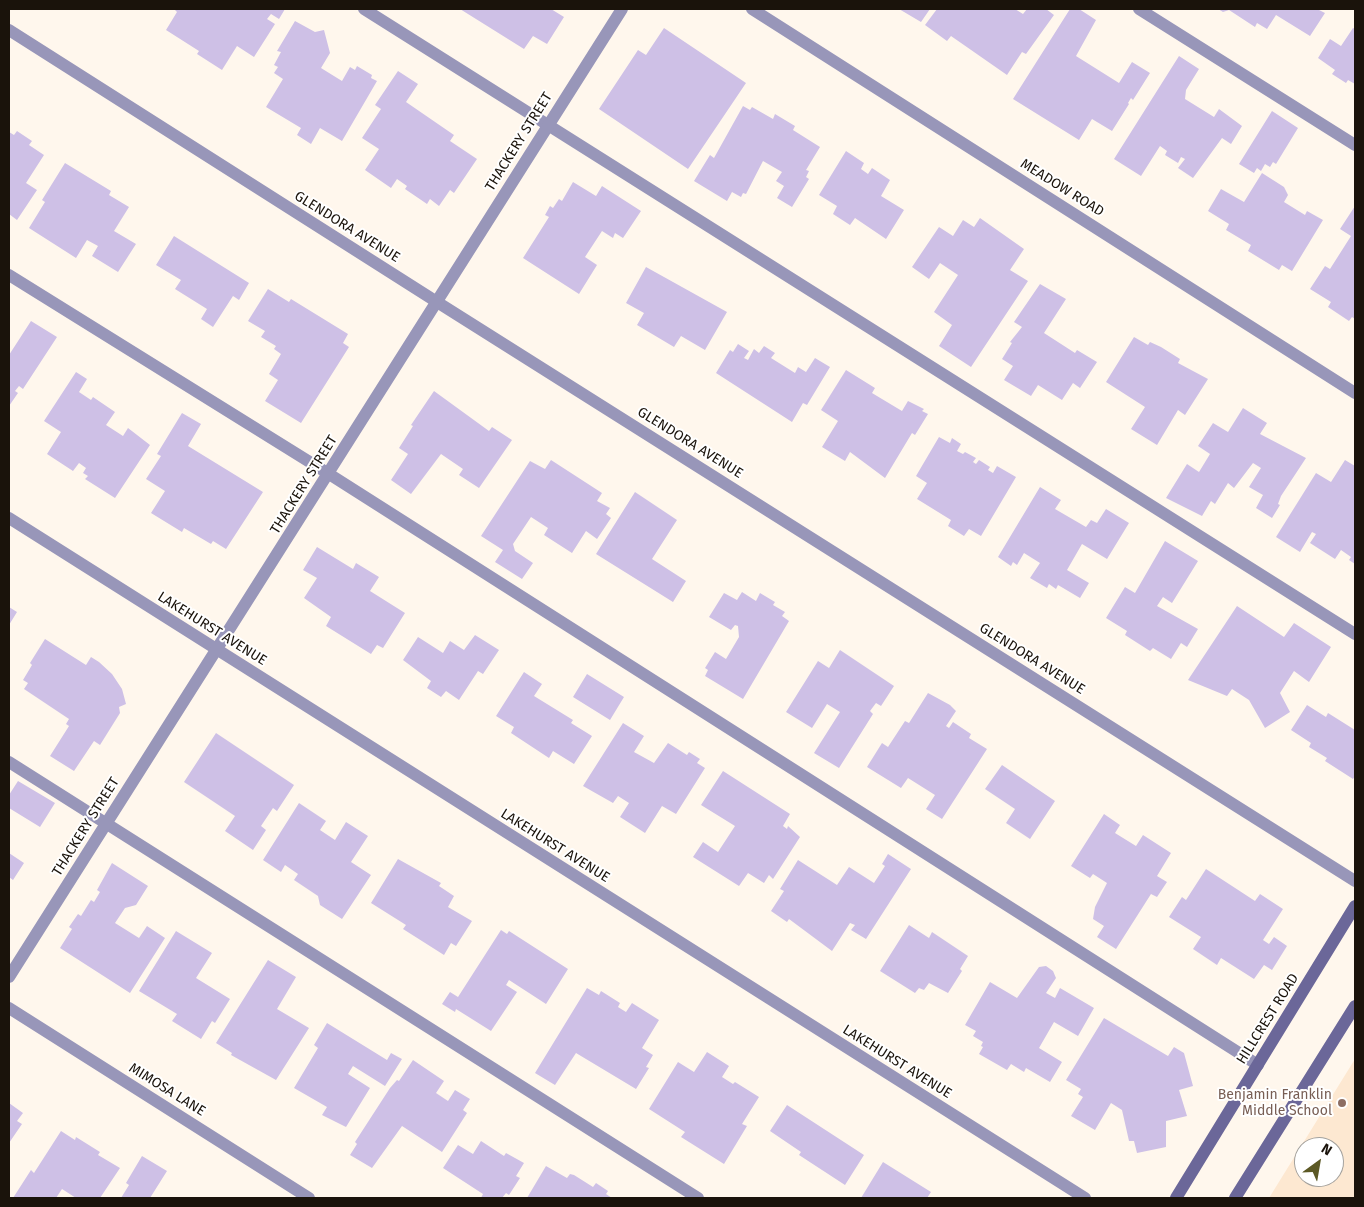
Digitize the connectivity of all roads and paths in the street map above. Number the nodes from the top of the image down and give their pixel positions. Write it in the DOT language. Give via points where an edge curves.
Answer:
graph roads {
  1 [pos="364,9"];
  2 [pos="622,9"];
  3 [pos="752,9"];
  4 [pos="1139,9"];
  5 [pos="9,30"];
  6 [pos="548,125"];
  7 [pos="1355,145"];
  8 [pos="9,274"];
  9 [pos="437,302"];
  10 [pos="1355,392"];
  11 [pos="329,474"];
  12 [pos="9,518"];
  13 [pos="1355,634"];
  14 [pos="217,650"];
  15 [pos="9,762"];
  16 [pos="106,824"];
  17 [pos="1355,881"];
  18 [pos="1355,906"];
  19 [pos="9,977"];
  20 [pos="1355,1006"];
  21 [pos="9,1008"];
  22 [pos="1258,1065"];
  23 [pos="309,1198"];
  24 [pos="698,1198"];
  25 [pos="1085,1198"];
  26 [pos="1176,1198"];
  27 [pos="1235,1198"];
  1 -- 6 [label="street"];
  2 -- 6 [label="street, THACKERY STREET"];
  3 -- 10 [label="street, MEADOW ROAD"];
  4 -- 7 [label="street"];
  5 -- 9 [label="street, GLENDORA AVENUE"];
  6 -- 9 [label="street, THACKERY STREET"];
  6 -- 13 [label="street"];
  8 -- 11 [label="street"];
  9 -- 11 [label="street, THACKERY STREET"];
  9 -- 17 [label="street, GLENDORA AVENUE"];
  11 -- 14 [label="street, THACKERY STREET"];
  11 -- 22 [label="street"];
  12 -- 14 [label="street, LAKEHURST AVENUE"];
  14 -- 16 [label="street, THACKERY STREET"];
  14 -- 25 [label="street, LAKEHURST AVENUE"];
  15 -- 16 [label="street"];
  16 -- 19 [label="street, THACKERY STREET"];
  16 -- 24 [label="street"];
  18 -- 22 [label="main road, HILLCREST ROAD"];
  20 -- 27 [label="main road"];
  21 -- 23 [label="street, MIMOSA LANE"];
  22 -- 26 [label="main road, HILLCREST ROAD"];
}
